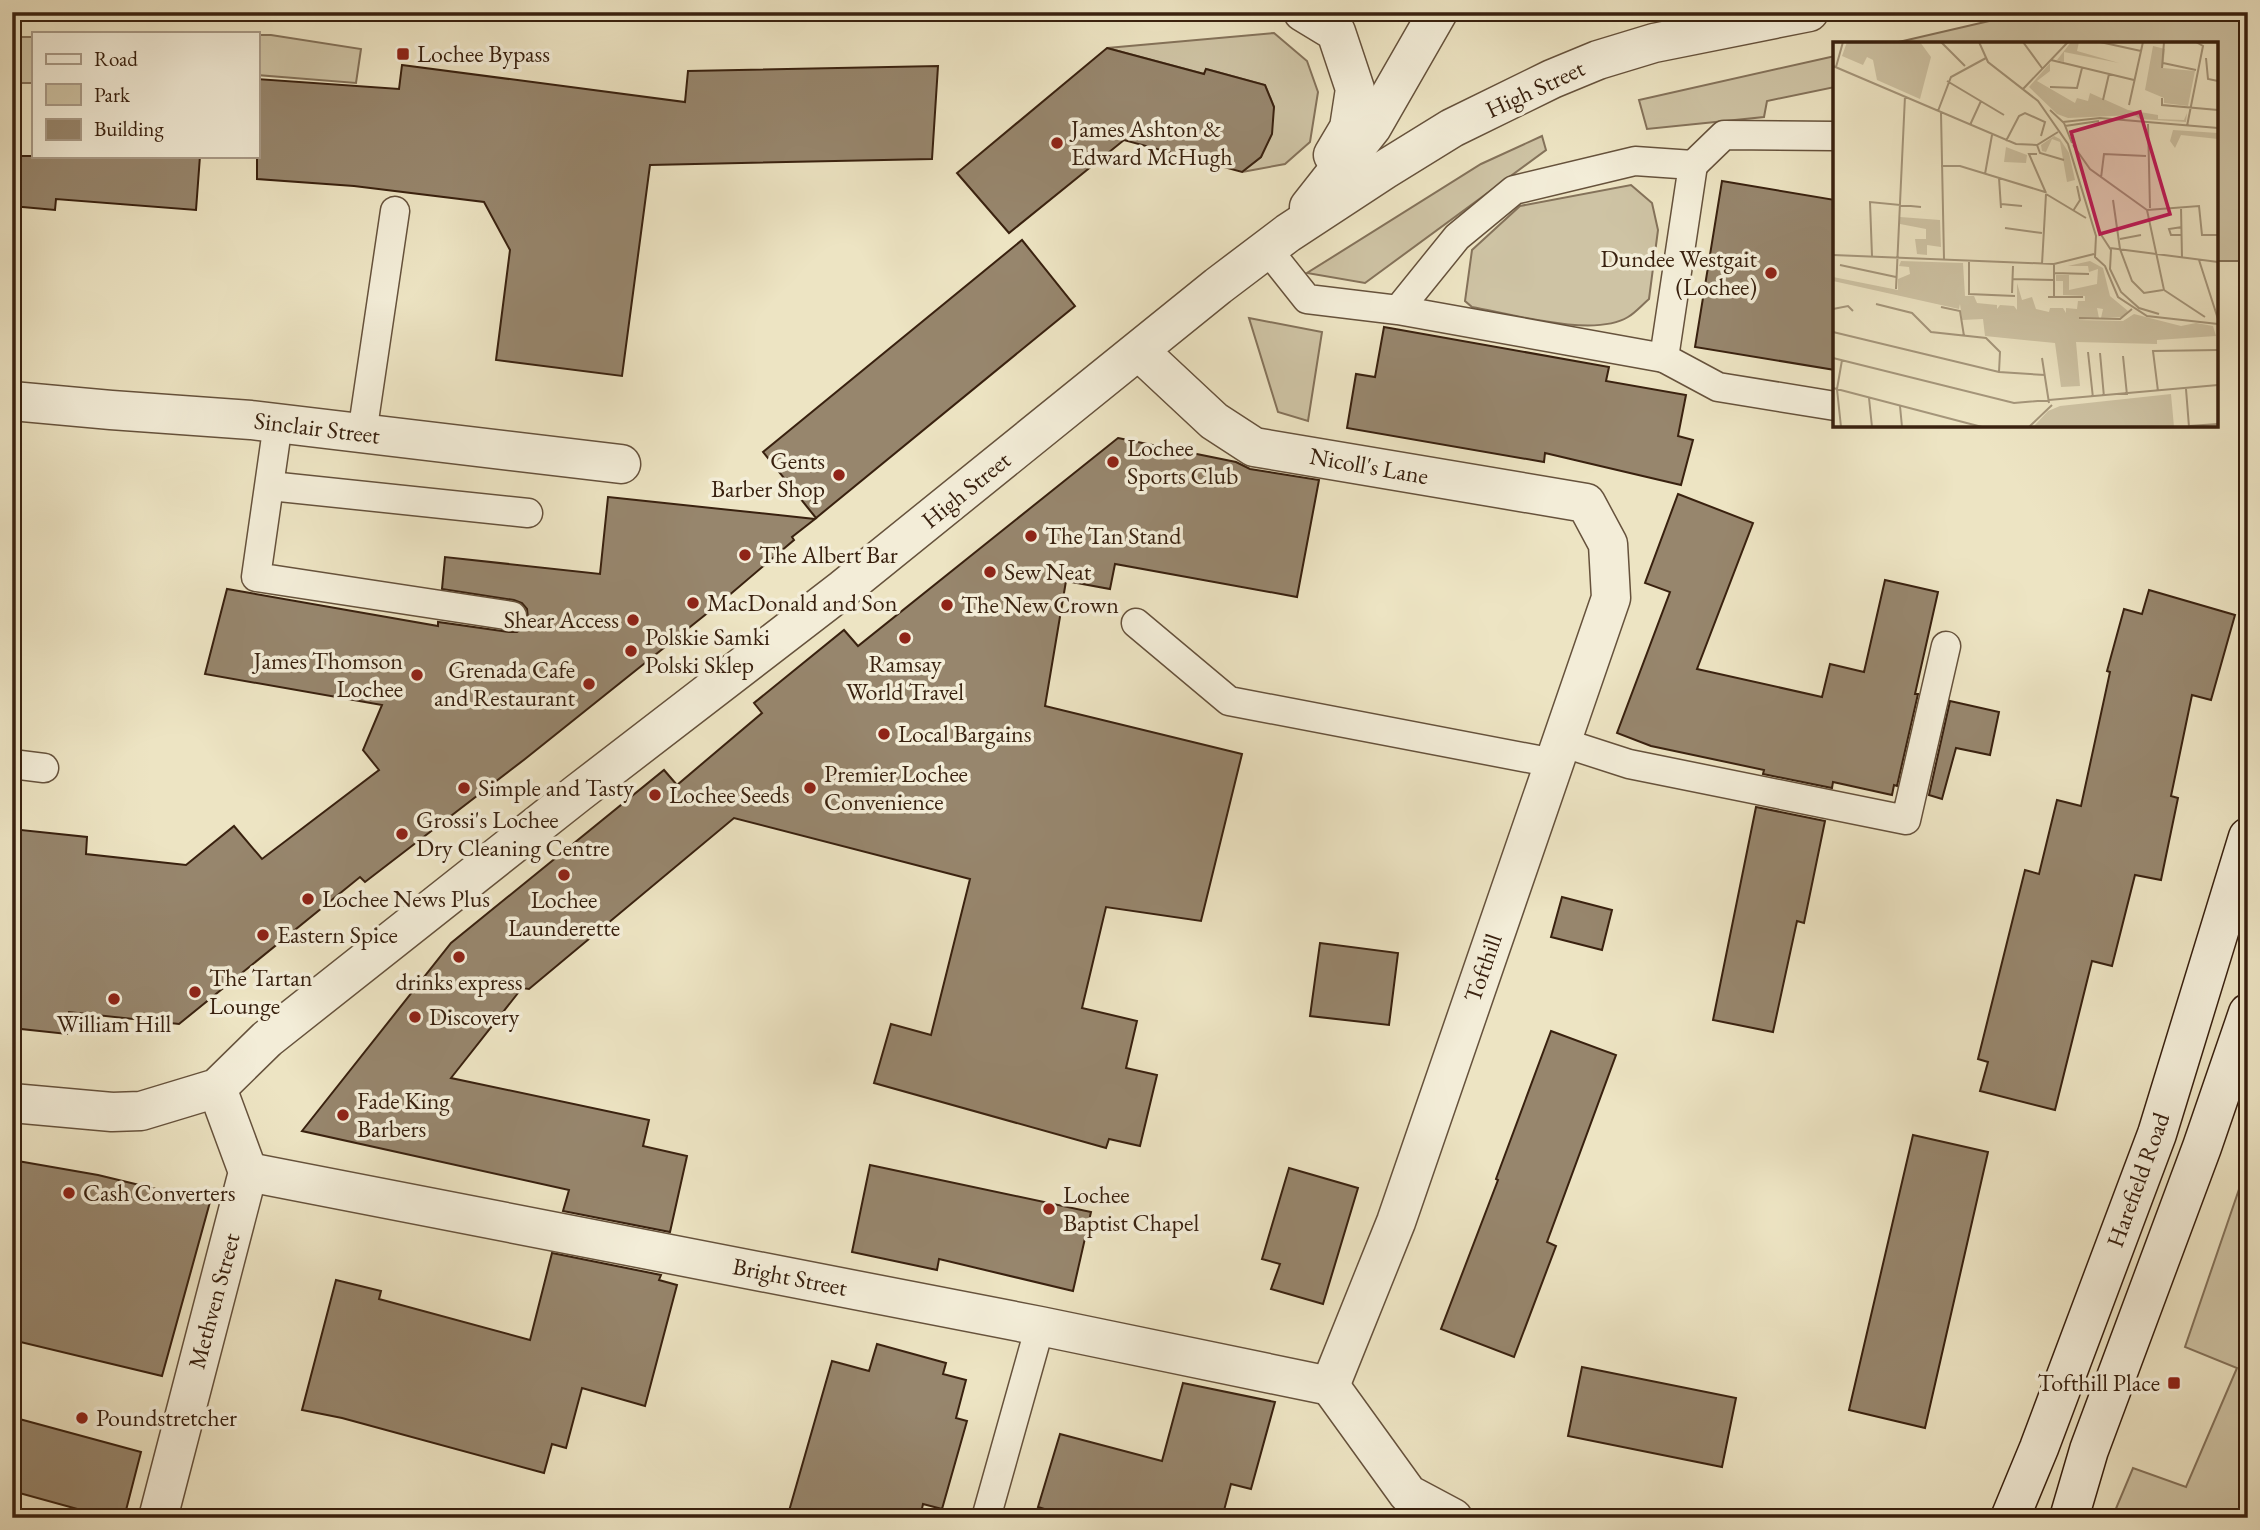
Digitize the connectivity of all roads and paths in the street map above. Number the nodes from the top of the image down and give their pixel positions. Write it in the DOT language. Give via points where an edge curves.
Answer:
graph roads {
  1 [pos="1303,12"];
  2 [pos="1438,12"];
  3 [pos="1809,12"];
  4 [pos="1833,136"];
  5 [pos="1693,165"];
  6 [pos="395,211"];
  7 [pos="1278,241"];
  8 [pos="1398,310"];
  9 [pos="1139,351"];
  10 [pos="1664,358"];
  11 [pos="12,401"];
  12 [pos="1833,407"];
  13 [pos="278,423"];
  14 [pos="362,434"];
  15 [pos="621,464"];
  16 [pos="270,486"];
  17 [pos="528,513"];
  18 [pos="1608,544"];
  19 [pos="512,616"];
  20 [pos="1136,623"];
  21 [pos="1946,646"];
  22 [pos="1558,752"];
  23 [pos="12,765"];
  24 [pos="44,768"];
  25 [pos="2248,836"];
  26 [pos="2248,1013"];
  27 [pos="217,1087"];
  28 [pos="12,1103"];
  29 [pos="248,1172"];
  30 [pos="1040,1326"];
  31 [pos="1331,1387"];
  32 [pos="158,1518"];
  33 [pos="986,1518"];
  34 [pos="1453,1518"];
  35 [pos="2010,1518"];
  36 [pos="2069,1518"];
  1 -- 7 [label="street, High Street" via="1336,32 1355,89 1349,128"];
  2 -- 7 [label="street, High Street" via="1372,127"];
  3 -- 7 [label="street, High Street" via="1654,43 1552,79 1452,128"];
  4 -- 5 [label="lane" via="1724,135"];
  5 -- 8 [label="lane" via="1635,161 1514,190 1457,237"];
  5 -- 10 [label="lane"];
  6 -- 14 [label="lane"];
  7 -- 8 [label="lane" via="1307,299"];
  7 -- 9 [label="street, High Street"];
  8 -- 10 [label="lane"];
  9 -- 18 [label="street, Nicoll's Lane" via="1214,421 1254,447 1586,503"];
  9 -- 27 [label="street, High Street" via="832,598 267,1039"];
  10 -- 12 [label="lane" via="1718,387"];
  11 -- 13 [label="street, Sinclair Street"];
  13 -- 14 [label="street, Sinclair Street"];
  13 -- 16 [label="lane"];
  14 -- 15 [label="street, Sinclair Street"];
  16 -- 17 [label="lane"];
  16 -- 19 [label="lane" via="256,577"];
  18 -- 22 [label="street, Tofthill" via="1611,598"];
  20 -- 22 [label="lane" via="1229,701"];
  21 -- 22 [label="lane" via="1906,820"];
  22 -- 31 [label="street, Tofthill" via="1396,1222"];
  23 -- 24 [label="lane"];
  25 -- 35 [label="street, Harefield Road" via="2157,1134"];
  26 -- 36 [label="street, Harefield Road" via="2089,1450"];
  27 -- 28 [label="street, High Street" via="141,1111"];
  27 -- 29 [label="street"];
  29 -- 30 [label="street, Bright Street"];
  29 -- 32 [label="street, Methven Street"];
  30 -- 31 [label="street, Bright Street"];
  30 -- 33 [label="lane"];
  31 -- 34 [label="street" via="1408,1494"];
}
